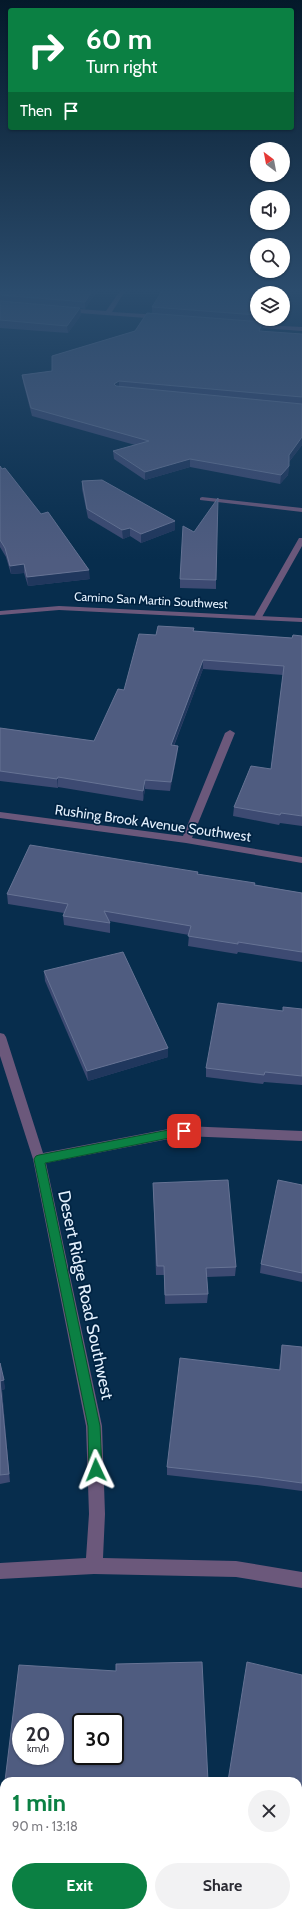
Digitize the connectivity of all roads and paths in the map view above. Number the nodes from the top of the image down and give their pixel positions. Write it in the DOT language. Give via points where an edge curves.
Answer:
graph roads {
  1 [pos="202,499"];
  2 [pos="302,510"];
  3 [pos="302,540"];
  4 [pos="0,613"];
  5 [pos="258,617"];
  6 [pos="302,620"];
  7 [pos="230,733"];
  8 [pos="0,815"];
  9 [pos="186,840"];
  10 [pos="302,860"];
  11 [pos="0,1037"];
  12 [pos="302,1136"];
  13 [pos="39,1159"];
  14 [pos="94,1566"];
  15 [pos="0,1571"];
  16 [pos="302,1580"];
  1 -- 2 [label="street"];
  3 -- 5 [label="street"];
  4 -- 5 [label="street, Camino San Martin Southwest" via="60,608"];
  5 -- 6 [label="street, Camino San Martin Southwest"];
  7 -- 9 [label="street"];
  8 -- 9 [label="street, Rushing Brook Avenue Southwest"];
  9 -- 10 [label="street, Rushing Brook Avenue Southwest"];
  11 -- 13 [label="street, Desert Ridge Road Southwest"];
  12 -- 13 [label="street" via="184,1131"];
  13 -- 14 [label="street, Desert Ridge Road Southwest" via="94,1426 97,1514"];
  14 -- 15 [label="street"];
  14 -- 16 [label="street" via="236,1569"];
}
